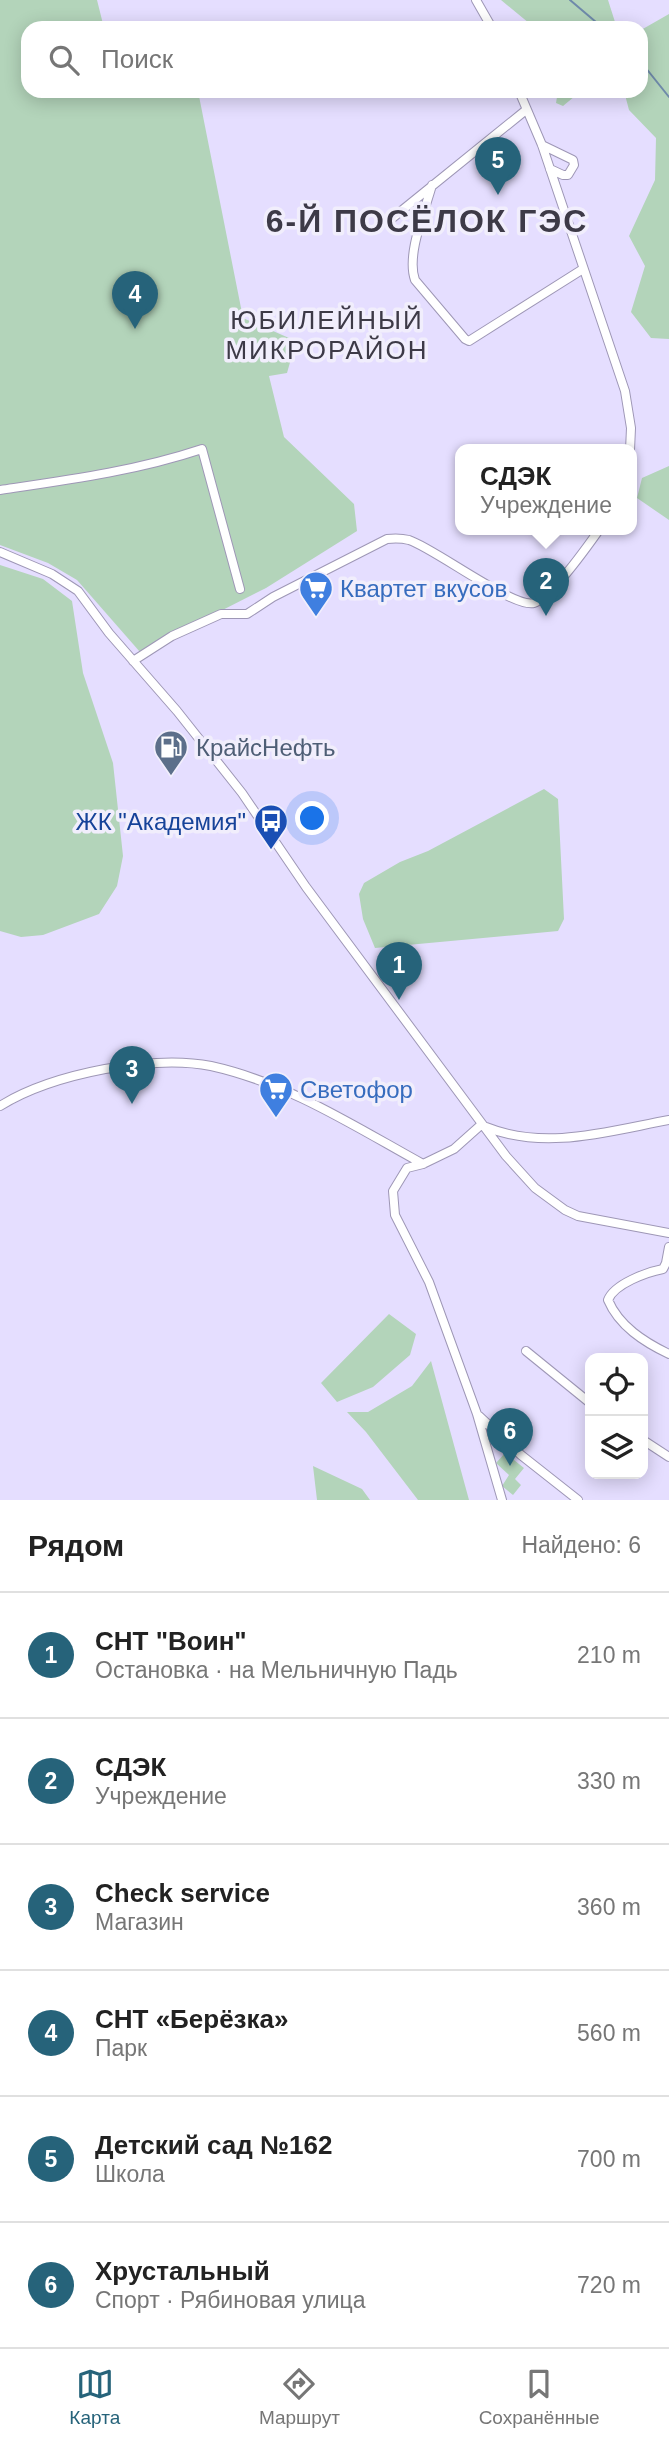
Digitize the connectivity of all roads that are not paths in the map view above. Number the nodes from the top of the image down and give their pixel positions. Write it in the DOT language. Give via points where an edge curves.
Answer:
graph roads {
  1 [pos="476,0"];
  2 [pos="488,21"];
  3 [pos="522,98"];
  4 [pos="526,110"];
  5 [pos="541,145"];
  6 [pos="550,169"];
  7 [pos="432,185"];
  8 [pos="390,220"];
  9 [pos="583,269"];
  10 [pos="630,444"];
  11 [pos="0,490"];
  12 [pos="596,535"];
  13 [pos="0,552"];
  14 [pos="240,589"];
  15 [pos="133,661"];
  16 [pos="0,1106"];
  17 [pos="669,1120"];
  18 [pos="483,1125"];
  19 [pos="423,1164"];
  20 [pos="669,1233"];
  21 [pos="669,1247"];
  22 [pos="526,1351"];
  23 [pos="669,1354"];
  24 [pos="585,1399"];
  25 [pos="477,1414"];
  26 [pos="648,1443"];
  27 [pos="669,1457"];
  28 [pos="502,1500"];
  29 [pos="578,1500"];
  1 -- 2 [label="street"];
  3 -- 4 [label="street"];
  4 -- 5 [label="street"];
  4 -- 7 [label="street"];
  5 -- 6 [label="street"];
  5 -- 6 [label="street" via="573,160 568,175"];
  6 -- 9 [label="street"];
  7 -- 8 [label="street"];
  7 -- 9 [label="street" via="411,271 465,339 469,341"];
  9 -- 10 [label="street" via="625,393"];
  11 -- 14 [label="street" via="158,464 202,449"];
  12 -- 15 [label="street" via="580,558 533,603 501,592 416,543 387,539 247,614 221,614 172,636"];
  13 -- 15 [label="street" via="78,590"];
  15 -- 18 [label="street" via="229,776"];
  16 -- 19 [label="street" via="54,1082 96,1071 176,1062 209,1066 293,1093"];
  17 -- 18 [label="street" via="579,1137 537,1139 503,1134"];
  18 -- 19 [label="street" via="454,1149"];
  18 -- 20 [label="street" via="521,1173 565,1210 598,1221"];
  19 -- 25 [label="street" via="407,1168 393,1191 395,1215 429,1282"];
  20 -- 21 [label="street"];
  21 -- 23 [label="street" via="663,1269 643,1273 610,1293 608,1300 630,1330"];
  22 -- 24 [label="street"];
  25 -- 28 [label="street"];
  25 -- 29 [label="street"];
  26 -- 27 [label="street"];
}
